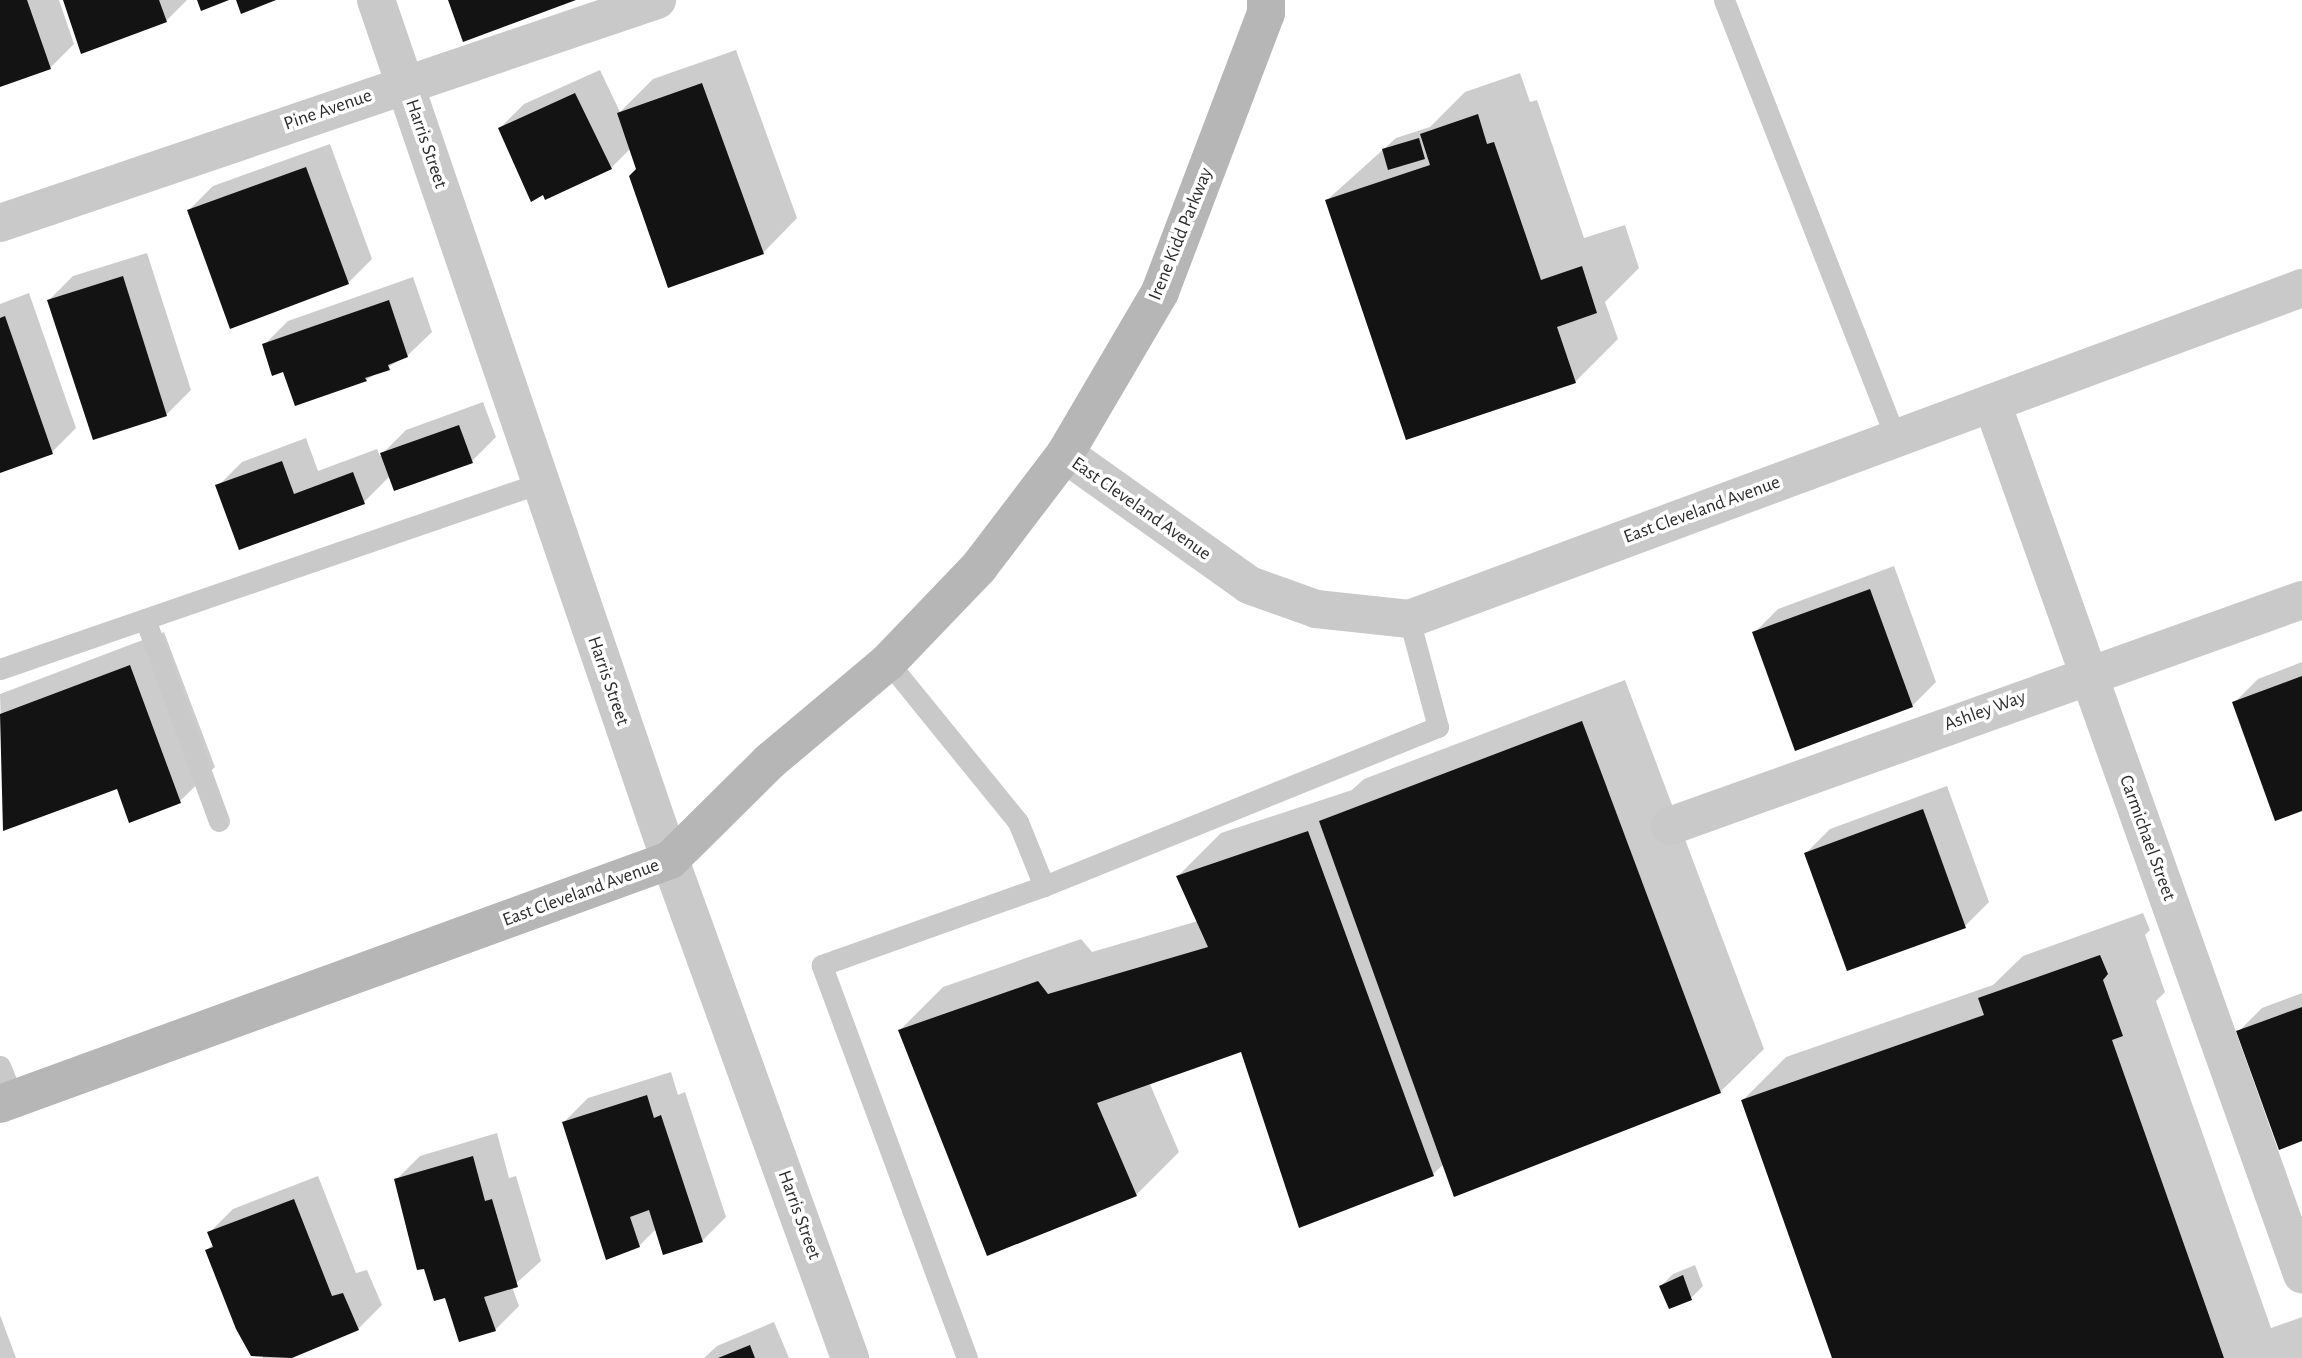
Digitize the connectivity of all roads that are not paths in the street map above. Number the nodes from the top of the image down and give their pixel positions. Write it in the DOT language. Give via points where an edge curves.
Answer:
graph roads {
  1 [pos="376,0"];
  2 [pos="657,0"];
  3 [pos="1266,0"];
  4 [pos="1724,0"];
  5 [pos="406,84"];
  6 [pos="0,223"];
  7 [pos="2302,288"];
  8 [pos="1992,402"];
  9 [pos="1896,439"];
  10 [pos="1065,454"];
  11 [pos="540,483"];
  12 [pos="2302,600"];
  13 [pos="145,619"];
  14 [pos="1409,619"];
  15 [pos="888,662"];
  16 [pos="0,669"];
  17 [pos="2088,673"];
  18 [pos="219,821"];
  19 [pos="1670,826"];
  20 [pos="670,860"];
  21 [pos="1044,886"];
  22 [pos="4,1090"];
  23 [pos="2302,1274"];
  24 [pos="850,1358"];
  25 [pos="967,1358"];
  1 -- 5 [label="street, Harris Street"];
  2 -- 5 [label="street, Pine Avenue"];
  3 -- 10 [label="main road, Irene Kidd Parkway" via="1266,13 1160,292"];
  4 -- 9 [label="lane"];
  5 -- 6 [label="street, Pine Avenue"];
  5 -- 11 [label="street, Harris Street"];
  7 -- 8 [label="street, East Cleveland Avenue"];
  8 -- 9 [label="street, East Cleveland Avenue"];
  8 -- 17 [label="street, Carmichael Street"];
  9 -- 14 [label="street, East Cleveland Avenue"];
  10 -- 14 [label="street, East Cleveland Avenue" via="1249,585 1316,609"];
  10 -- 15 [label="main road, East Cleveland Avenue" via="979,567"];
  11 -- 13 [label="lane"];
  11 -- 20 [label="street, Harris Street"];
  12 -- 17 [label="street, Ashley Way"];
  13 -- 16 [label="lane"];
  13 -- 18 [label="lane"];
  14 -- 21 [label="lane" via="1438,727"];
  15 -- 20 [label="main road, East Cleveland Avenue" via="770,761"];
  15 -- 21 [label="lane" via="1018,822"];
  17 -- 19 [label="street, Ashley Way"];
  17 -- 23 [label="street, Carmichael Street"];
  20 -- 22 [label="main road, East Cleveland Avenue"];
  20 -- 24 [label="street, Harris Street"];
  21 -- 25 [label="lane" via="822,965"];
}
